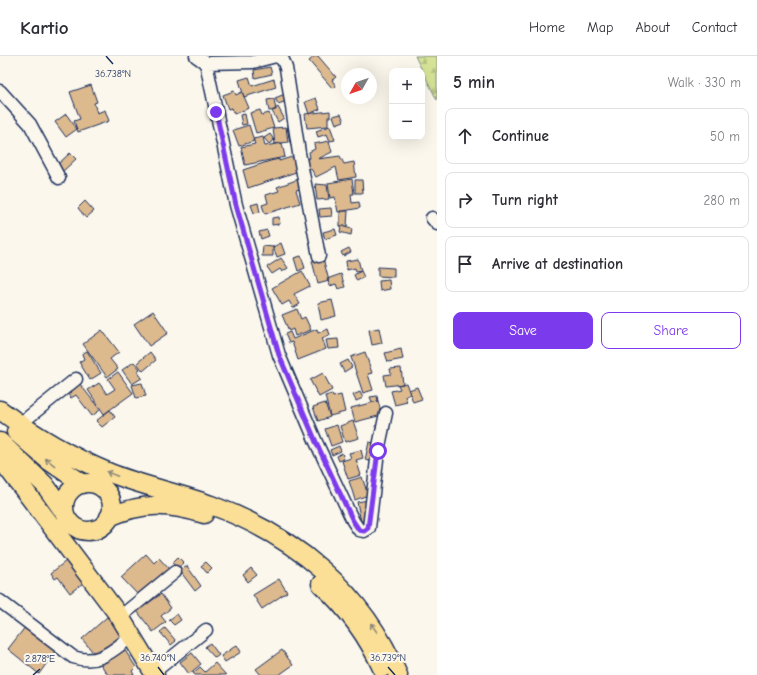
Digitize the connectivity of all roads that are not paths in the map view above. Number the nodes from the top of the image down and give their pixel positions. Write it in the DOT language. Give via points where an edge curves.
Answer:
graph roads {
  1 [pos="196,56"];
  2 [pos="277,56"];
  3 [pos="206,63"];
  4 [pos="0,91"];
  5 [pos="59,178"];
  6 [pos="319,256"];
  7 [pos="76,379"];
  8 [pos="0,410"];
  9 [pos="386,413"];
  10 [pos="0,418"];
  11 [pos="20,424"];
  12 [pos="0,442"];
  13 [pos="0,458"];
  14 [pos="83,484"];
  15 [pos="104,490"];
  16 [pos="210,505"];
  17 [pos="64,512"];
  18 [pos="109,517"];
  19 [pos="78,529"];
  20 [pos="175,572"];
  21 [pos="95,582"];
  22 [pos="0,601"];
  23 [pos="120,617"];
  24 [pos="206,630"];
  25 [pos="132,636"];
  26 [pos="154,674"];
  27 [pos="385,675"];
  28 [pos="398,675"];
  1 -- 3 [label="street"];
  2 -- 3 [label="street" via="253,62"];
  2 -- 6 [label="street" via="283,60 286,68"];
  3 -- 9 [label="street" via="236,205 279,355 316,442 359,530 364,531 368,528 371,517 378,451"];
  4 -- 5 [label="street" via="30,124"];
  7 -- 11 [label="street"];
  8 -- 11 [label="highway"];
  14 -- 10 [label="highway, one-way" via="48,460"];
  16 -- 11 [label="highway, one-way" via="109,473 71,455"];
  12 -- 17 [label="highway" via="46,485"];
  13 -- 21 [label="highway"];
  14 -- 15 [label="highway"];
  14 -- 17 [label="highway" via="76,487 66,498"];
  15 -- 16 [label="highway" via="149,494"];
  15 -- 18 [label="highway" via="111,502"];
  28 -- 16 [label="highway, one-way" via="380,636 343,589 300,551 275,535 244,518"];
  17 -- 19 [label="highway" via="72,525"];
  18 -- 19 [label="highway" via="93,531"];
  18 -- 27 [label="highway" via="143,505 172,507 202,513 230,524 261,541 302,568 331,594 355,622 376,654"];
  19 -- 21 [label="highway" via="79,543 91,566"];
  20 -- 23 [label="street"];
  21 -- 23 [label="highway"];
  22 -- 25 [label="street" via="73,657 82,660 101,658"];
  23 -- 25 [label="highway"];
  24 -- 26 [label="street"];
  25 -- 26 [label="highway"];
}
